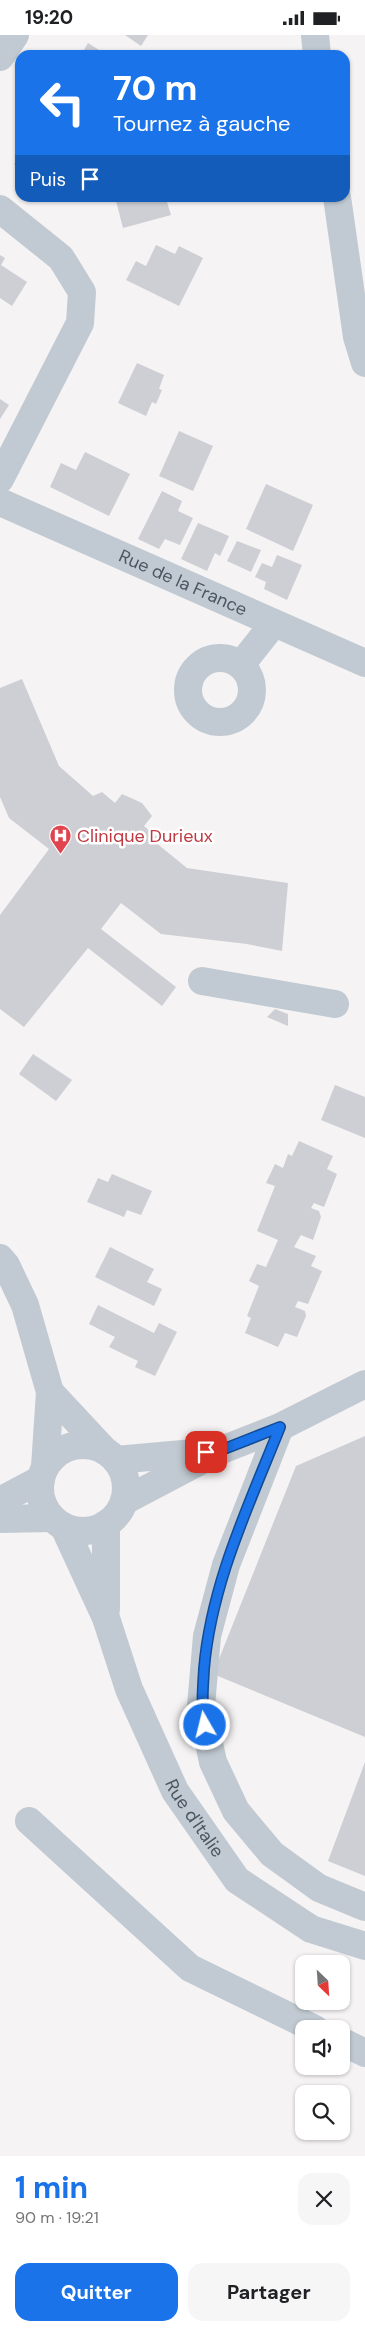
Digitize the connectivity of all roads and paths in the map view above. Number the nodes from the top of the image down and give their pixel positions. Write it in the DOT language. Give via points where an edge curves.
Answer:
graph roads {
  1 [pos="14,35"];
  2 [pos="315,35"];
  3 [pos="316,50"];
  4 [pos="0,57"];
  5 [pos="338,202"];
  6 [pos="0,209"];
  7 [pos="356,270"];
  8 [pos="365,363"];
  9 [pos="0,479"];
  10 [pos="0,502"];
  11 [pos="274,623"];
  12 [pos="365,663"];
  13 [pos="241,665"];
  14 [pos="202,981"];
  15 [pos="335,1004"];
  16 [pos="0,1258"];
  17 [pos="365,1385"];
  18 [pos="50,1393"];
  19 [pos="280,1427"];
  20 [pos="219,1451"];
  21 [pos="110,1455"];
  22 [pos="43,1473"];
  23 [pos="0,1501"];
  24 [pos="124,1501"];
  25 [pos="0,1519"];
  26 [pos="58,1522"];
  27 [pos="106,1523"];
  28 [pos="106,1618"];
  29 [pos="29,1821"];
  30 [pos="365,1907"];
  31 [pos="365,1946"];
  32 [pos="297,2020"];
  33 [pos="350,2046"];
  34 [pos="365,2053"];
  1 -- 4 [label="street"];
  2 -- 3 [label="street"];
  5 -- 7 [label="street"];
  6 -- 9 [label="street" via="61,258 82,292 80,323"];
  7 -- 8 [label="street" via="357,337"];
  10 -- 11 [label="street, Rue de la France"];
  11 -- 12 [label="street, Rue de la France"];
  11 -- 13 [label="street"];
  14 -- 15 [label="street"];
  16 -- 18 [label="street" via="25,1305"];
  17 -- 19 [label="street"];
  18 -- 21 [label="street"];
  18 -- 22 [label="street"];
  19 -- 20 [label="street"];
  19 -- 30 [label="street" via="226,1565 207,1636 201,1706 213,1762 236,1811 272,1854 319,1888"];
  20 -- 21 [label="street"];
  20 -- 24 [label="street"];
  21 -- 22 [label="street" via="92,1446 72,1447 54,1456"];
  21 -- 24 [label="street" via="123,1472"];
  22 -- 23 [label="street"];
  22 -- 26 [label="street" via="40,1493 44,1505"];
  24 -- 27 [label="street" via="117,1514"];
  25 -- 26 [label="street"];
  26 -- 27 [label="street" via="78,1530 93,1529"];
  26 -- 28 [label="street, Rue d'Italie"];
  27 -- 28 [label="street, Rue d'Italie"];
  28 -- 31 [label="street, Rue d'Italie" via="129,1689 175,1791 237,1880 311,1929"];
  29 -- 32 [label="street" via="190,1968"];
  33 -- 34 [label="street"];
}
